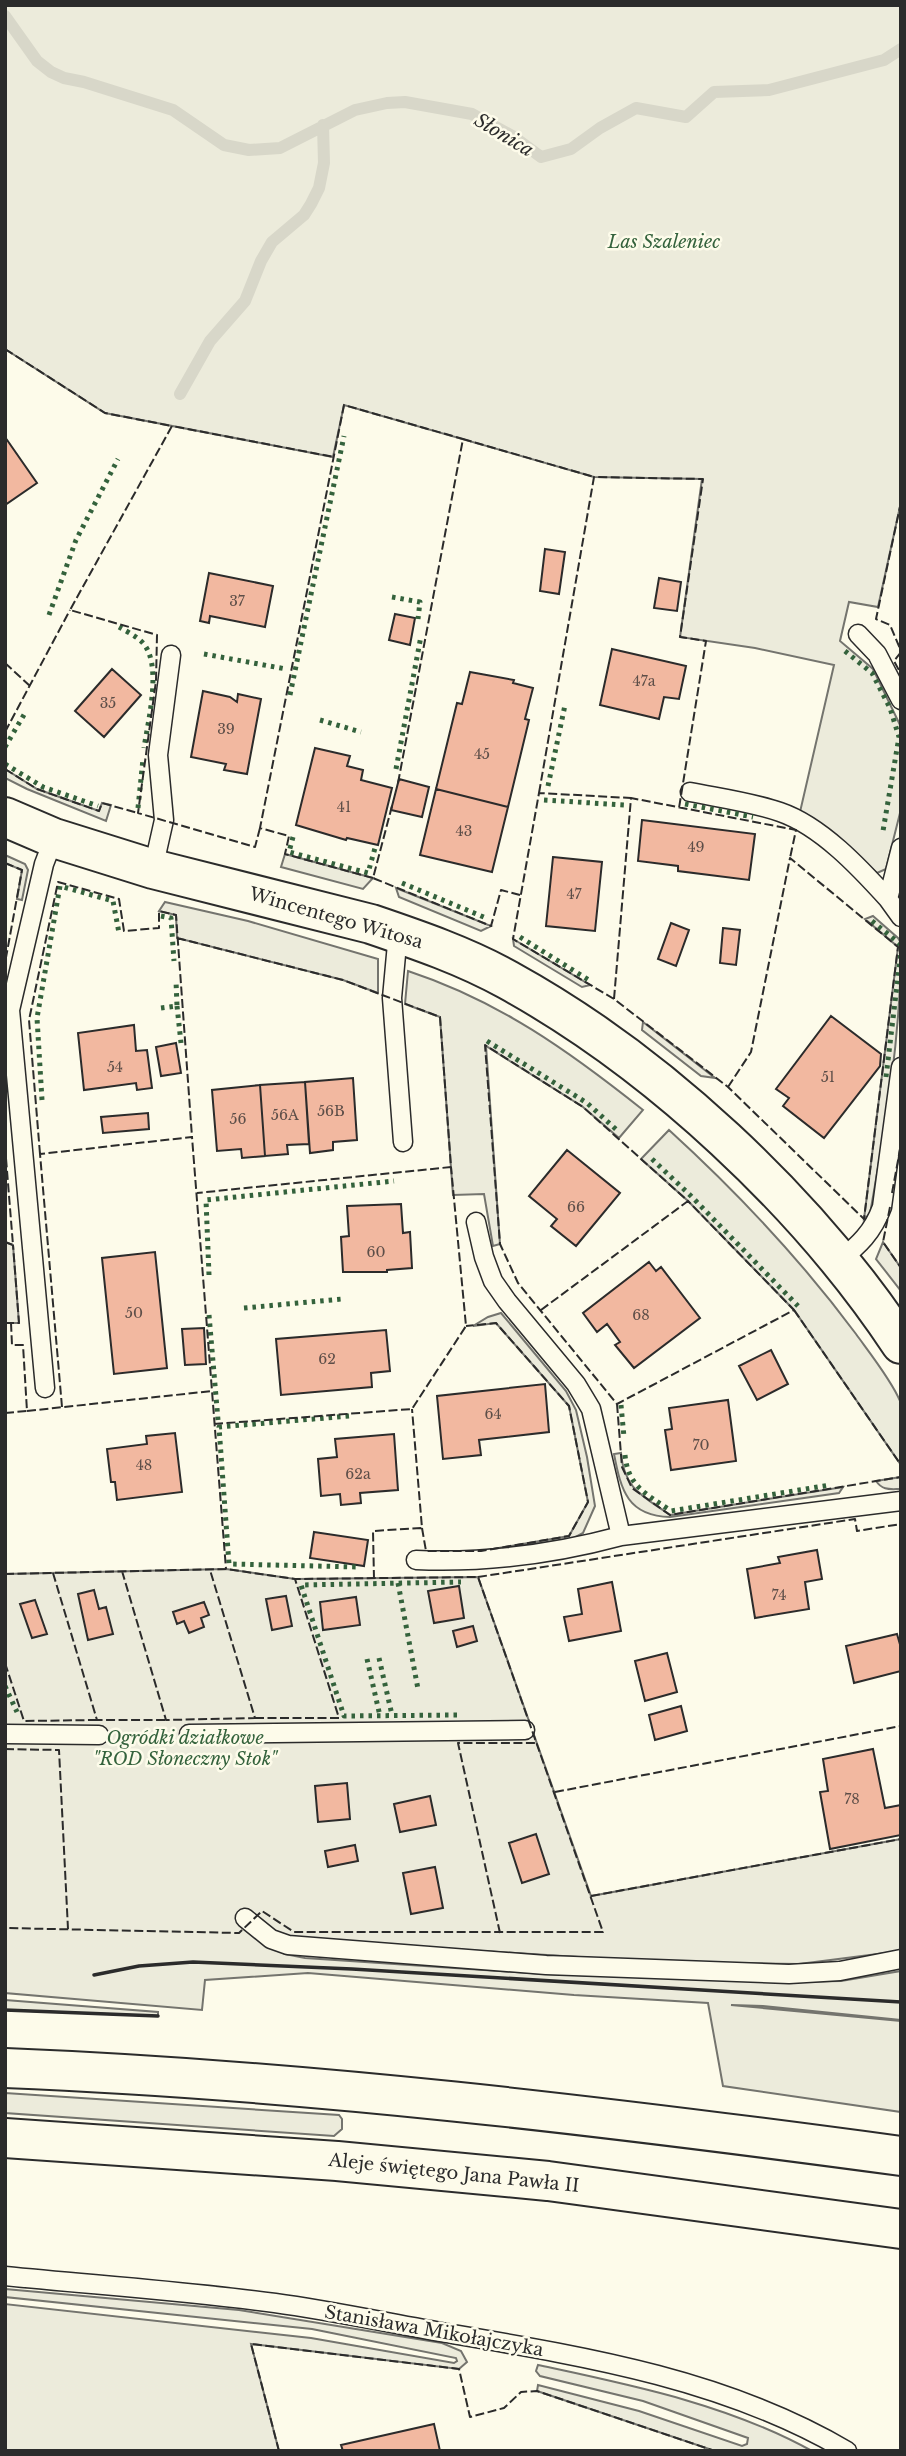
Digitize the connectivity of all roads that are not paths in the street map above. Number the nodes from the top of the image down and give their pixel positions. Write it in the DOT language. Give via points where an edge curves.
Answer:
graph roads {
  1 [pos="858,634"];
  2 [pos="171,655"];
  3 [pos="901,700"];
  4 [pos="690,792"];
  5 [pos="5,817"];
  6 [pos="54,838"];
  7 [pos="901,848"];
  8 [pos="153,869"];
  9 [pos="888,899"];
  10 [pos="901,917"];
  11 [pos="398,933"];
  12 [pos="901,1067"];
  13 [pos="403,1142"];
  14 [pos="476,1222"];
  15 [pos="839,1261"];
  16 [pos="901,1344"];
  17 [pos="45,1388"];
  18 [pos="901,1501"];
  19 [pos="621,1536"];
  20 [pos="416,1560"];
  21 [pos="525,1730"];
  22 [pos="5,1734"];
  23 [pos="189,1734"];
  24 [pos="99,1735"];
  25 [pos="245,1917"];
  26 [pos="901,1959"];
  27 [pos="5,2068"];
  28 [pos="5,2138"];
  29 [pos="901,2157"];
  30 [pos="901,2230"];
  31 [pos="5,2276"];
  32 [pos="847,2451"];
  1 -- 3 [label="lane" via="877,654"];
  2 -- 8 [label="lane" via="158,755 164,820"];
  4 -- 9 [label="lane" via="770,809 803,824 845,855"];
  5 -- 6 [label="main road, Wincentego Witosa"];
  6 -- 8 [label="main road, Wincentego Witosa"];
  6 -- 17 [label="lane" via="10,1010"];
  7 -- 9 [label="lane"];
  8 -- 11 [label="main road, Wincentego Witosa"];
  9 -- 10 [label="lane"];
  11 -- 13 [label="lane" via="392,998"];
  11 -- 15 [label="main road, Wincentego Witosa" via="506,979 618,1050 704,1121"];
  12 -- 15 [label="lane" via="876,1223"];
  14 -- 19 [label="lane" via="493,1281 591,1409"];
  15 -- 16 [label="main road, Wincentego Witosa"];
  18 -- 19 [label="lane"];
  19 -- 20 [label="lane" via="572,1549 495,1559"];
  21 -- 23 [label="lane"];
  22 -- 24 [label="lane"];
  25 -- 26 [label="lane" via="271,1939 288,1945 547,1965 789,1974"];
  27 -- 29 [label="main road" via="155,2075 506,2107"];
  28 -- 30 [label="main road, Aleje świętego Jana Pawła II" via="548,2181"];
  31 -- 32 [label="lane, Stanisława Mikołajczyka" via="330,2311 642,2370 764,2409"];
}
